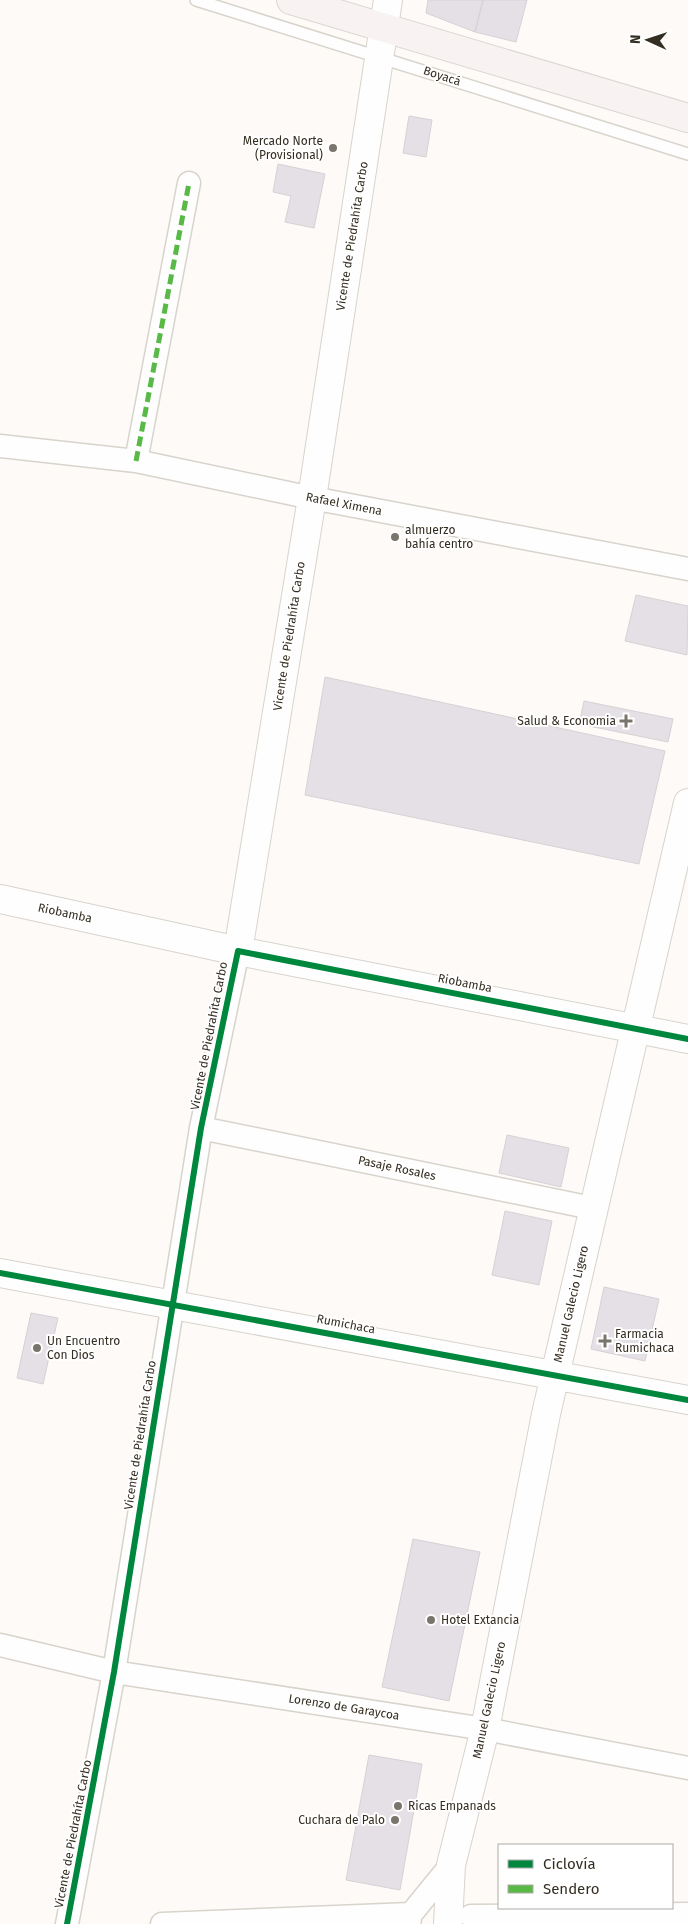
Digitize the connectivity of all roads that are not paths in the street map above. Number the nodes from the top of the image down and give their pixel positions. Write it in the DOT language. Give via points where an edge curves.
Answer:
graph roads {
  1 [pos="196,0"];
  2 [pos="291,0"];
  3 [pos="386,13"];
  4 [pos="380,56"];
  5 [pos="688,118"];
  6 [pos="688,154"];
  7 [pos="189,183"];
  8 [pos="0,446"];
  9 [pos="136,461"];
  10 [pos="312,498"];
  11 [pos="688,569"];
  12 [pos="688,803"];
  13 [pos="0,899"];
  14 [pos="238,951"];
  15 [pos="634,1028"];
  16 [pos="688,1039"];
  17 [pos="201,1128"];
  18 [pos="592,1208"];
  19 [pos="0,1273"];
  20 [pos="172,1303"];
  21 [pos="555,1374"];
  22 [pos="688,1400"];
  23 [pos="0,1645"];
  24 [pos="114,1672"];
  25 [pos="485,1729"];
  26 [pos="688,1768"];
  27 [pos="451,1865"];
  28 [pos="688,1914"];
  29 [pos="410,1919"];
  30 [pos="459,1920"];
  31 [pos="67,1924"];
  32 [pos="162,1924"];
  1 -- 4 [label="lane, Boyacá"];
  2 -- 3 [label="main road"];
  3 -- 4 [label="main road, Vicente de Piedrahíta Carbo"];
  3 -- 5 [label="main road"];
  4 -- 6 [label="lane, Boyacá"];
  4 -- 10 [label="main road, Vicente de Piedrahíta Carbo"];
  7 -- 9 [label="street"];
  8 -- 9 [label="street, Rafael Ximena"];
  9 -- 10 [label="street, Rafael Ximena"];
  10 -- 11 [label="street, Rafael Ximena"];
  10 -- 14 [label="main road, Vicente de Piedrahíta Carbo"];
  12 -- 15 [label="main road, Manuel Galecio Ligero"];
  13 -- 14 [label="main road, Riobamba"];
  14 -- 15 [label="main road, Riobamba"];
  14 -- 17 [label="street, Vicente de Piedrahíta Carbo"];
  15 -- 16 [label="main road, Riobamba"];
  15 -- 18 [label="main road, Manuel Galecio Ligero"];
  17 -- 18 [label="street, Pasaje Rosales"];
  17 -- 20 [label="street, Vicente de Piedrahíta Carbo"];
  18 -- 21 [label="main road, Manuel Galecio Ligero"];
  19 -- 20 [label="main road, Rumichaca"];
  20 -- 21 [label="main road, Rumichaca"];
  20 -- 24 [label="street, Vicente de Piedrahíta Carbo"];
  21 -- 22 [label="main road, Rumichaca"];
  21 -- 25 [label="main road, Manuel Galecio Ligero"];
  23 -- 24 [label="street, Lorenzo de Garaycoa"];
  24 -- 25 [label="street, Lorenzo de Garaycoa"];
  24 -- 31 [label="street, Vicente de Piedrahíta Carbo"];
  25 -- 26 [label="street, Lorenzo de Garaycoa"];
  25 -- 27 [label="main road, Manuel Galecio Ligero"];
  27 -- 29 [label="street, Manuel Galecio Ligero"];
  27 -- 30 [label="main road, Manuel Galecio Ligero"];
  28 -- 30 [label="street"];
  29 -- 32 [label="street"];
}
